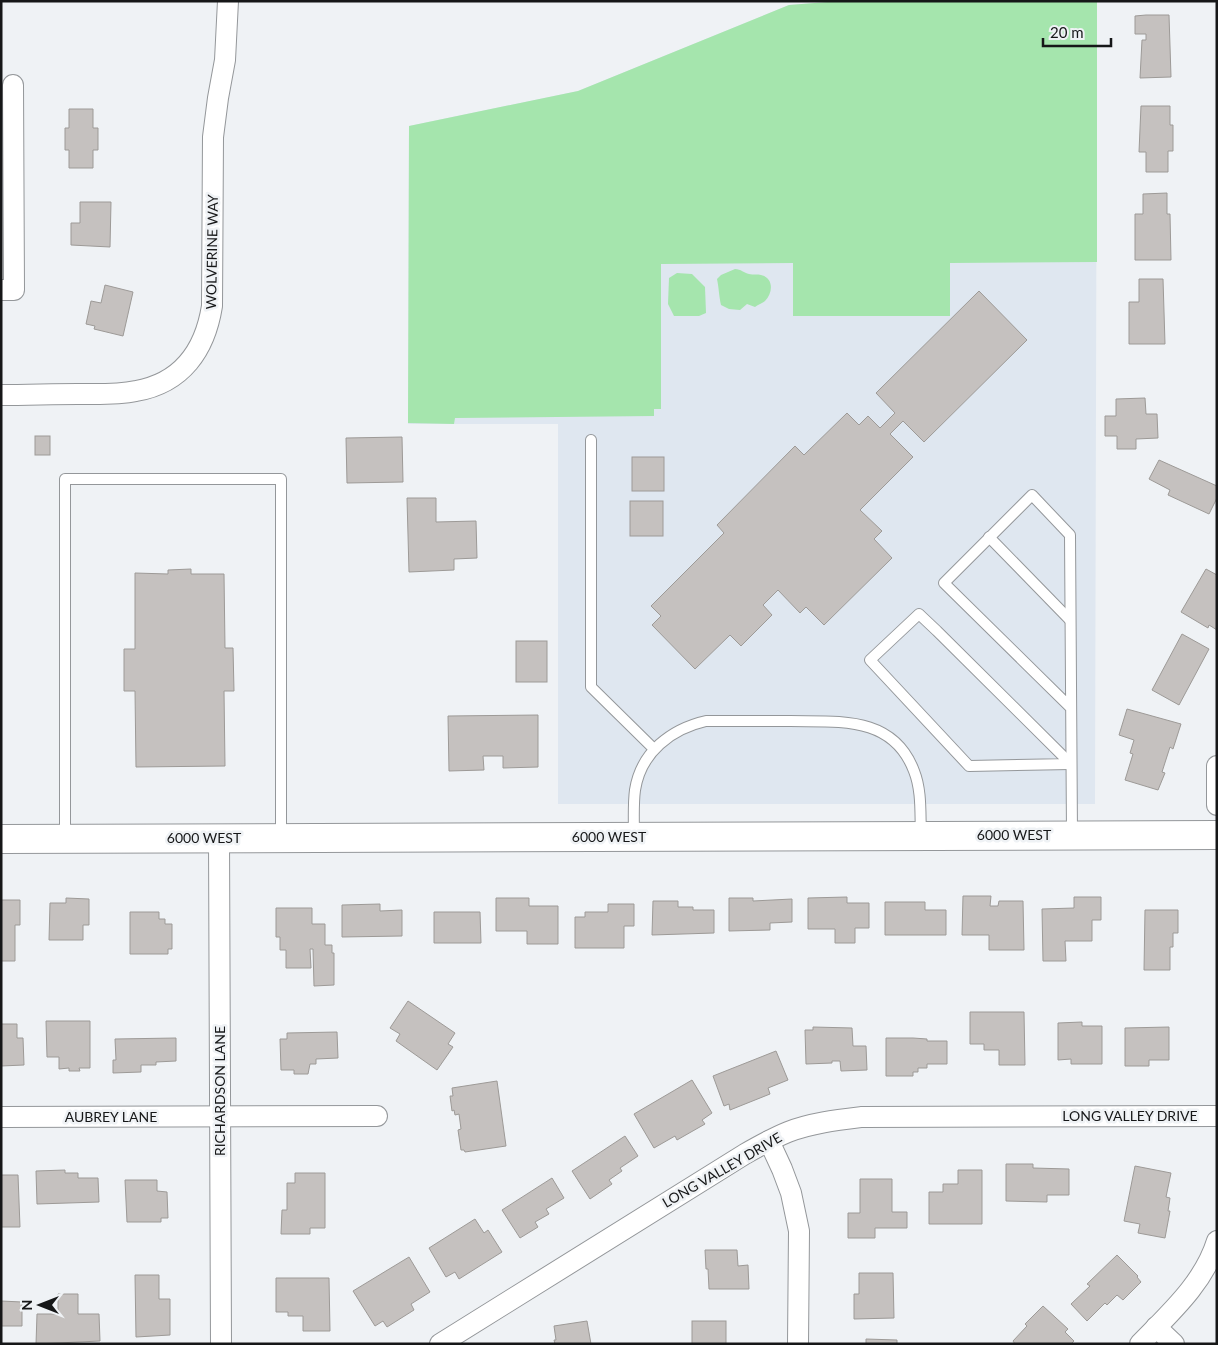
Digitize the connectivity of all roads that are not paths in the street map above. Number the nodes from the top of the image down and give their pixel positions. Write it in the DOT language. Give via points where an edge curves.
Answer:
graph roads {
  1 [pos="228,1"];
  2 [pos="14,85"];
  3 [pos="8,290"];
  4 [pos="1,395"];
  5 [pos="591,440"];
  6 [pos="989,538"];
  7 [pos="1070,620"];
  8 [pos="1071,708"];
  9 [pos="654,749"];
  10 [pos="1071,764"];
  11 [pos="1217,766"];
  12 [pos="1217,805"];
  13 [pos="1072,835"];
  14 [pos="1217,835"];
  15 [pos="921,836"];
  16 [pos="634,837"];
  17 [pos="65,838"];
  18 [pos="219,838"];
  19 [pos="280,838"];
  20 [pos="1,839"];
  21 [pos="220,1116"];
  22 [pos="378,1116"];
  23 [pos="1217,1116"];
  24 [pos="1,1117"];
  25 [pos="769,1141"];
  26 [pos="1217,1240"];
  27 [pos="1156,1327"];
  28 [pos="443,1343"];
  29 [pos="221,1344"];
  30 [pos="798,1344"];
  31 [pos="1140,1344"];
  32 [pos="1174,1344"];
  1 -- 4 [label="street, WOLVERINE WAY" via="225,60 213,137 212,306 200,346 173,377 143,390 110,394"];
  2 -- 3 [label="street"];
  5 -- 9 [label="lane" via="591,687"];
  6 -- 7 [label="lane"];
  6 -- 7 [label="lane" via="1032,495 1070,535"];
  6 -- 8 [label="lane" via="944,583"];
  7 -- 8 [label="lane"];
  8 -- 10 [label="lane"];
  9 -- 15 [label="lane" via="677,730 706,721 844,722 865,726 896,744 914,770"];
  9 -- 16 [label="lane" via="645,761 635,788"];
  10 -- 10 [label="lane" via="920,614 870,660 969,766"];
  10 -- 13 [label="lane"];
  11 -- 12 [label="street"];
  13 -- 14 [label="street, 6000 WEST"];
  13 -- 15 [label="street, 6000 WEST"];
  15 -- 16 [label="street, 6000 WEST"];
  16 -- 19 [label="street, 6000 WEST"];
  17 -- 18 [label="street, 6000 WEST"];
  17 -- 19 [label="lane" via="65,479 281,479"];
  17 -- 20 [label="street, 6000 WEST"];
  18 -- 19 [label="street, 6000 WEST"];
  18 -- 21 [label="street, RICHARDSON LANE"];
  21 -- 22 [label="street, AUBREY LANE"];
  21 -- 24 [label="street, AUBREY LANE"];
  21 -- 29 [label="street, RICHARDSON LANE"];
  23 -- 25 [label="street, LONG VALLEY DRIVE" via="862,1117 807,1126"];
  25 -- 28 [label="street, LONG VALLEY DRIVE"];
  25 -- 30 [label="street" via="791,1193 799,1232"];
  26 -- 27 [label="street" via="1198,1280"];
  27 -- 31 [label="street"];
  27 -- 32 [label="street"];
}
